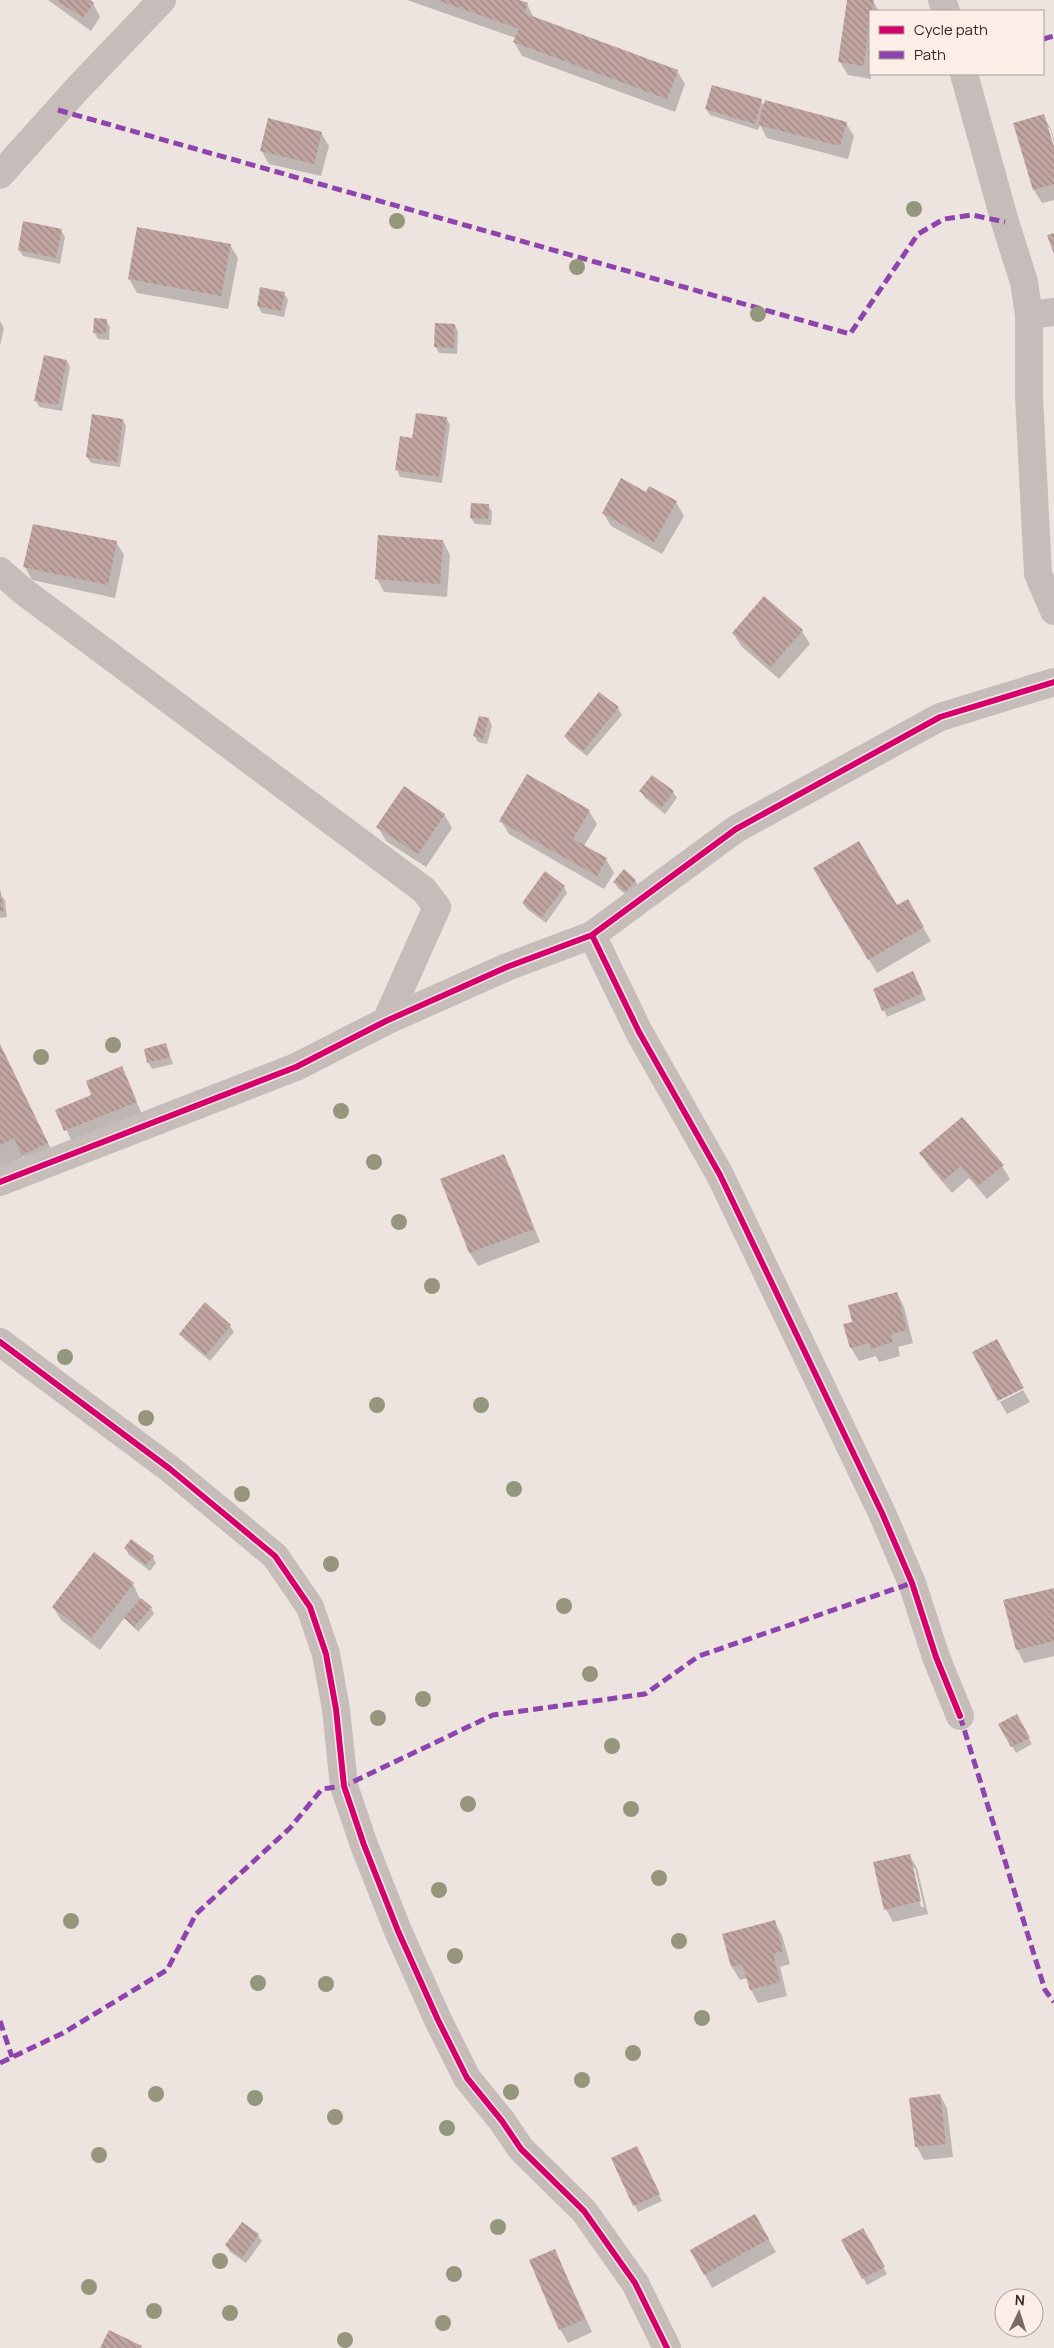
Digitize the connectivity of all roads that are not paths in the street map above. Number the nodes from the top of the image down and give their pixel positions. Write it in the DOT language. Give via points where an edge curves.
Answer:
graph roads {
  1 [pos="162,0"];
  2 [pos="964,75"];
  3 [pos="0,175"];
  4 [pos="1042,314"];
  5 [pos="0,571"];
  6 [pos="1054,611"];
  7 [pos="1054,682"];
  8 [pos="592,935"];
  9 [pos="386,1021"];
  10 [pos="0,1182"];
  11 [pos="0,1342"];
  12 [pos="960,1716"];
  13 [pos="667,2348"];
  1 -- 3 [label="street"];
  2 -- 4 [label="street" via="1024,282"];
  4 -- 6 [label="street" via="1029,396 1038,574"];
  5 -- 9 [label="street" via="424,890 437,907"];
  7 -- 8 [label="street" via="940,717 736,829"];
  8 -- 9 [label="street" via="507,967"];
  8 -- 12 [label="street" via="639,1032 720,1175 878,1504 912,1583 936,1657"];
  9 -- 10 [label="street" via="296,1066"];
  11 -- 13 [label="street" via="170,1469 275,1556 310,1607 326,1654 344,1786 394,1922 438,2020 467,2078 521,2149 584,2211 635,2282"];
}
